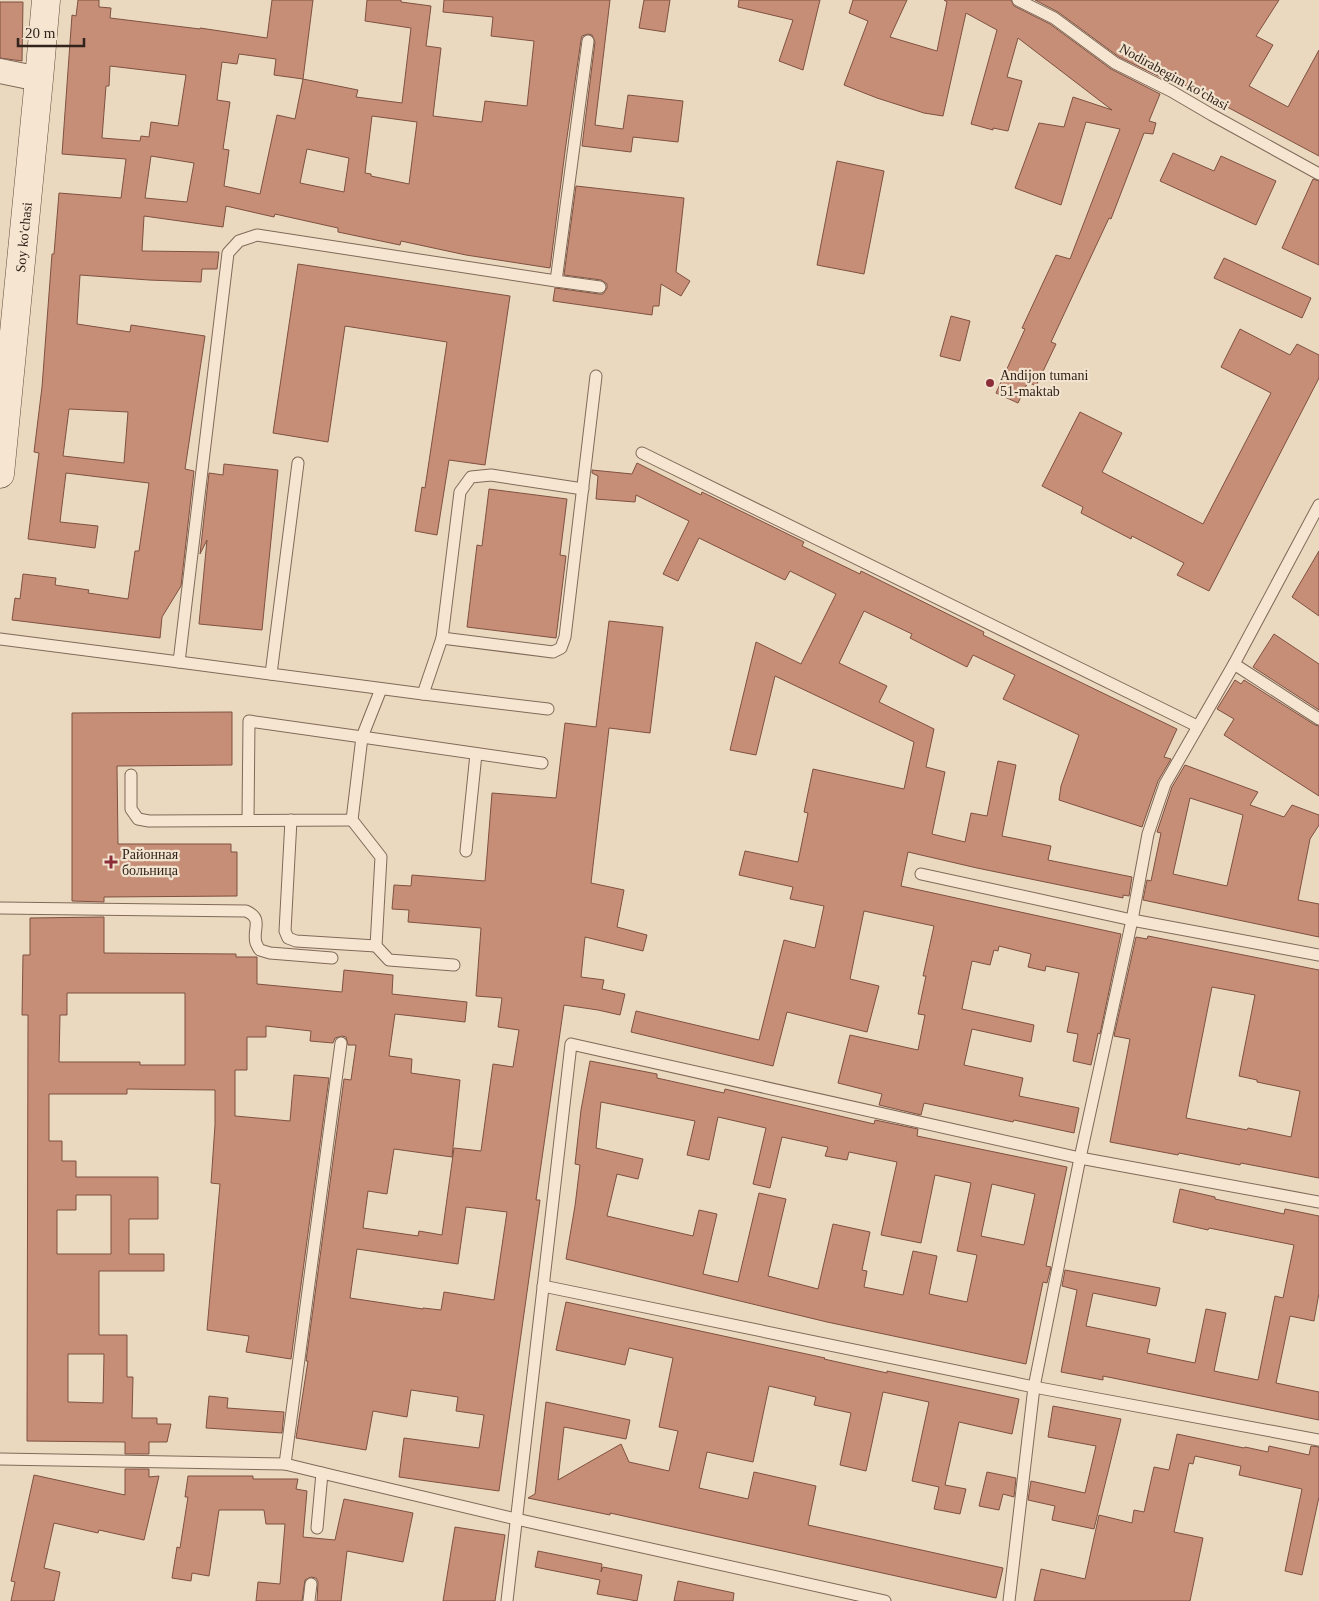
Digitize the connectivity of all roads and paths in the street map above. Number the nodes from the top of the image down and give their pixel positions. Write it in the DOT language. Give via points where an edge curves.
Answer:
graph roads {
  1 [pos="46,0"];
  2 [pos="1018,0"];
  3 [pos="588,41"];
  4 [pos="0,71"];
  5 [pos="39,79"];
  6 [pos="1319,174"];
  7 [pos="556,281"];
  8 [pos="600,287"];
  9 [pos="596,376"];
  10 [pos="642,453"];
  11 [pos="298,464"];
  12 [pos="0,474"];
  13 [pos="583,488"];
  14 [pos="1319,506"];
  15 [pos="442,638"];
  16 [pos="0,639"];
  17 [pos="179,662"];
  18 [pos="1234,664"];
  19 [pos="271,674"];
  20 [pos="381,689"];
  21 [pos="423,694"];
  22 [pos="548,710"];
  23 [pos="1319,719"];
  24 [pos="1197,726"];
  25 [pos="362,737"];
  26 [pos="476,754"];
  27 [pos="542,763"];
  28 [pos="131,775"];
  29 [pos="248,820"];
  30 [pos="291,820"];
  31 [pos="352,820"];
  32 [pos="466,851"];
  33 [pos="921,874"];
  34 [pos="0,908"];
  35 [pos="1132,920"];
  36 [pos="376,946"];
  37 [pos="1319,955"];
  38 [pos="332,958"];
  39 [pos="454,965"];
  40 [pos="341,1043"];
  41 [pos="1080,1158"];
  42 [pos="1319,1202"];
  43 [pos="543,1286"];
  44 [pos="1034,1387"];
  45 [pos="1319,1440"];
  46 [pos="0,1459"];
  47 [pos="285,1464"];
  48 [pos="322,1473"];
  49 [pos="516,1519"];
  50 [pos="317,1528"];
  51 [pos="311,1584"];
  52 [pos="309,1601"];
  53 [pos="507,1601"];
  54 [pos="885,1601"];
  55 [pos="1009,1601"];
  1 -- 5 [label="main road, Soy ko'chasi"];
  2 -- 6 [label="lane, Nodirabegim ko'chasi" via="1054,18 1115,62"];
  3 -- 7 [label="lane"];
  4 -- 5 [label="street"];
  5 -- 12 [label="main road, Soy ko'chasi"];
  7 -- 8 [label="lane"];
  7 -- 17 [label="lane" via="257,235 239,241 228,253"];
  9 -- 13 [label="lane"];
  10 -- 24 [label="lane"];
  11 -- 19 [label="lane"];
  13 -- 15 [label="lane" via="491,475 471,477 460,492"];
  13 -- 15 [label="lane" via="562,648 553,652"];
  14 -- 18 [label="lane"];
  15 -- 21 [label="lane"];
  16 -- 17 [label="lane"];
  17 -- 19 [label="lane"];
  18 -- 23 [label="lane"];
  18 -- 24 [label="lane"];
  19 -- 20 [label="lane"];
  20 -- 21 [label="lane"];
  20 -- 25 [label="lane"];
  21 -- 22 [label="lane"];
  24 -- 35 [label="lane" via="1165,784 1148,834"];
  25 -- 26 [label="lane"];
  25 -- 29 [label="lane" via="249,721"];
  25 -- 31 [label="lane"];
  26 -- 27 [label="lane"];
  26 -- 32 [label="lane"];
  28 -- 29 [label="lane" via="131,809 138,819"];
  29 -- 30 [label="lane"];
  30 -- 31 [label="lane"];
  30 -- 36 [label="lane" via="285,932 288,938"];
  31 -- 36 [label="lane" via="381,857"];
  33 -- 35 [label="lane"];
  34 -- 38 [label="lane" via="246,911 256,920 255,942 260,950 270,954"];
  35 -- 37 [label="lane"];
  35 -- 41 [label="lane"];
  36 -- 39 [label="lane" via="389,960"];
  40 -- 47 [label="lane"];
  41 -- 42 [label="lane"];
  41 -- 43 [label="lane" via="571,1044"];
  41 -- 44 [label="lane"];
  43 -- 44 [label="lane"];
  43 -- 49 [label="lane"];
  44 -- 45 [label="lane"];
  44 -- 55 [label="lane"];
  46 -- 47 [label="lane"];
  47 -- 48 [label="lane"];
  48 -- 49 [label="lane"];
  48 -- 50 [label="lane"];
  49 -- 53 [label="lane"];
  49 -- 54 [label="lane"];
  51 -- 52 [label="lane"];
}
